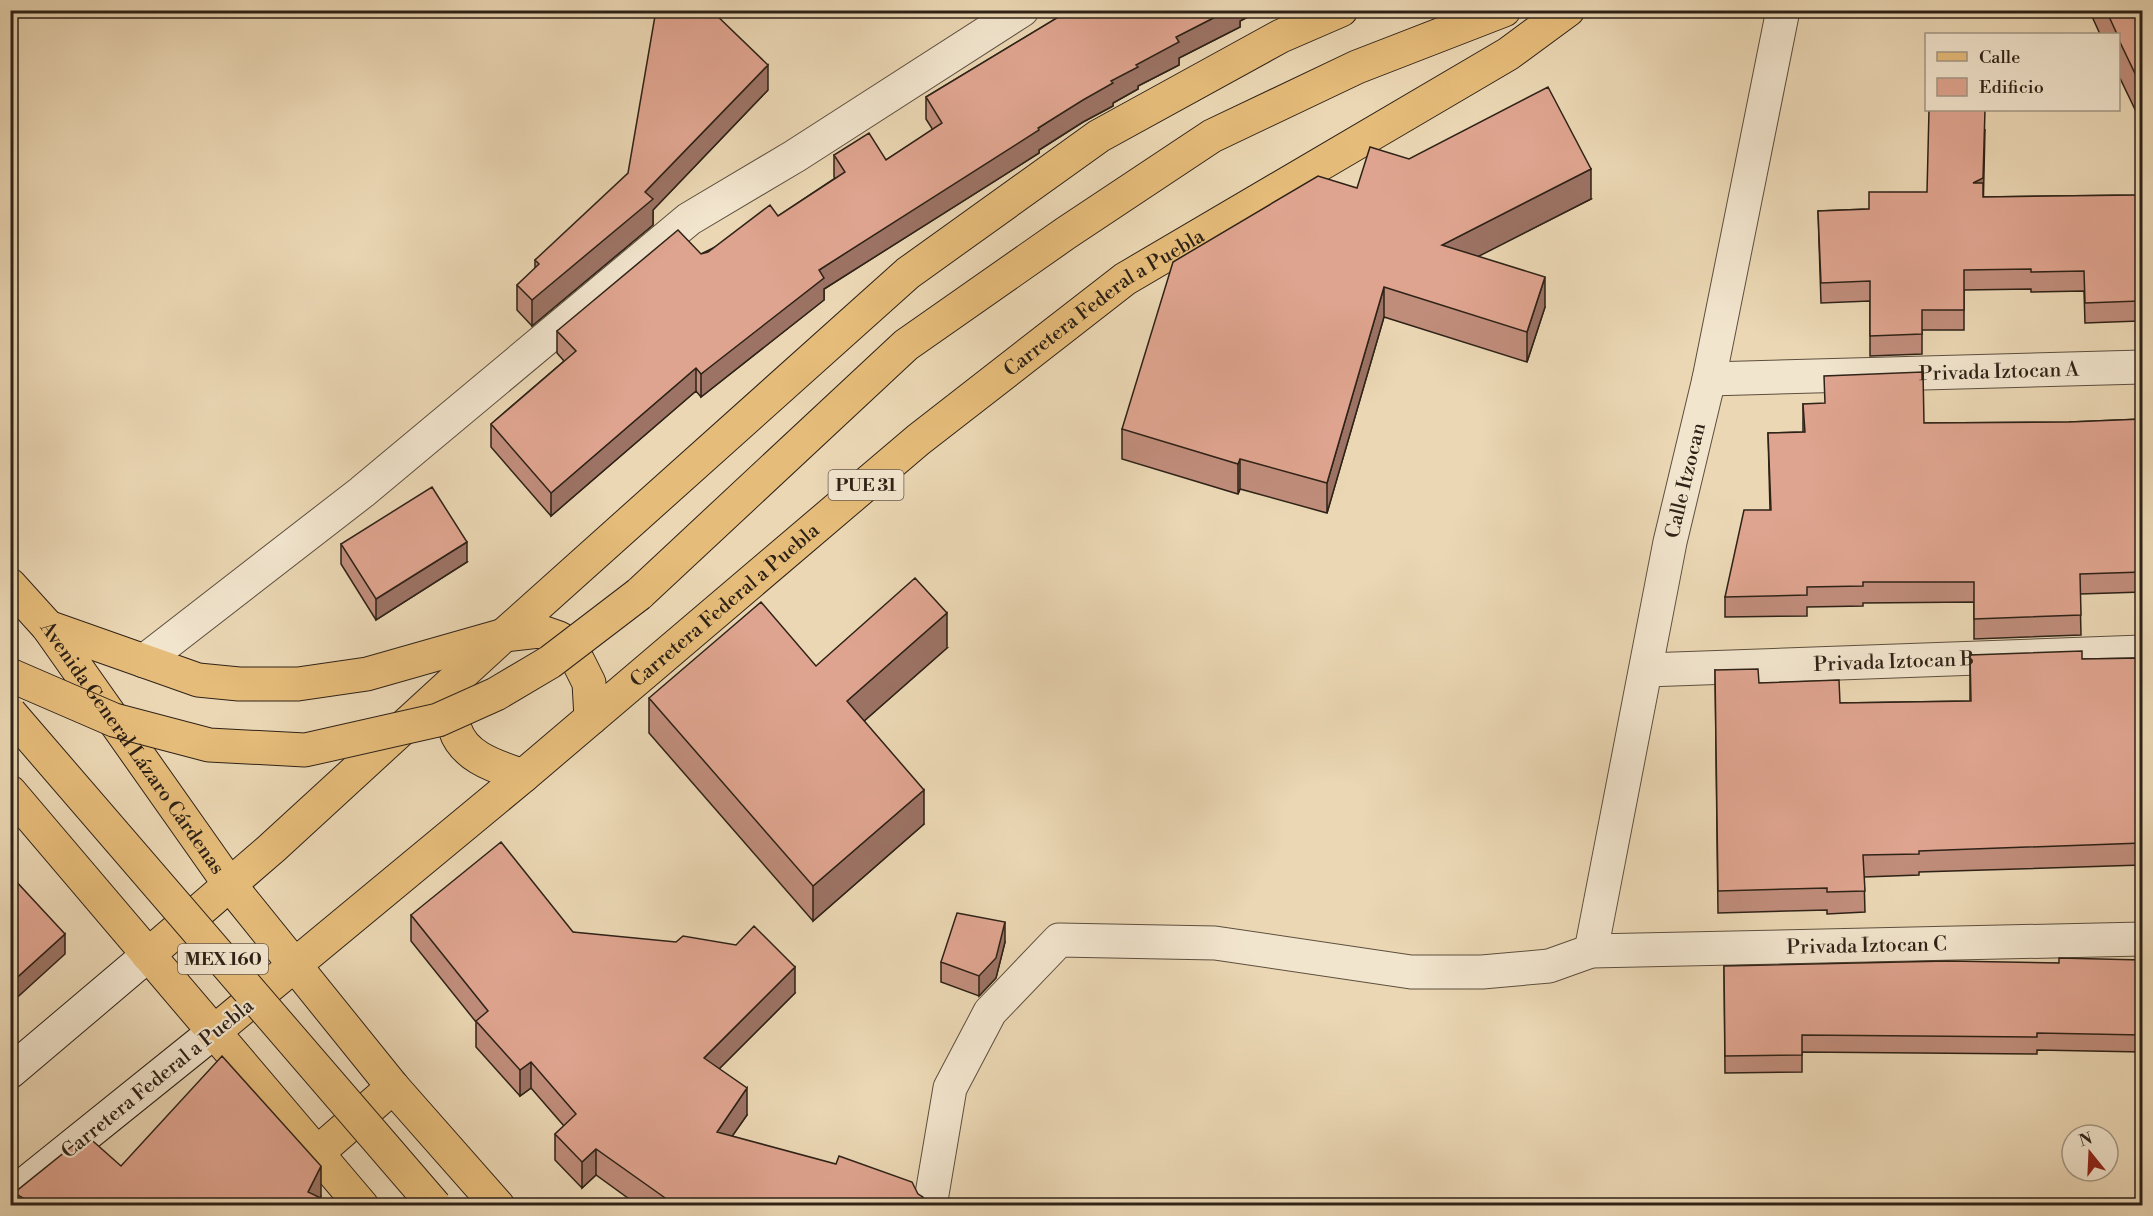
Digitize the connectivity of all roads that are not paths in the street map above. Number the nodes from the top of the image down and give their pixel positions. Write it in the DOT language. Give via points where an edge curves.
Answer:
graph roads {
  1 [pos="1022,10"];
  2 [pos="1341,10"];
  3 [pos="1504,10"];
  4 [pos="1568,10"];
  5 [pos="1783,10"];
  6 [pos="2142,367"];
  7 [pos="1709,379"];
  8 [pos="15,600"];
  9 [pos="48,627"];
  10 [pos="504,635"];
  11 [pos="2142,652"];
  12 [pos="144,661"];
  13 [pos="1646,670"];
  14 [pos="10,675"];
  15 [pos="452,685"];
  16 [pos="10,713"];
  17 [pos="591,718"];
  18 [pos="523,776"];
  19 [pos="10,792"];
  20 [pos="230,885"];
  21 [pos="2142,939"];
  22 [pos="1591,951"];
  23 [pos="147,954"];
  24 [pos="296,965"];
  25 [pos="215,1032"];
  26 [pos="10,1072"];
  27 [pos="393,1087"];
  28 [pos="316,1154"];
  29 [pos="10,1196"];
  30 [pos="362,1206"];
  31 [pos="435,1206"];
  32 [pos="498,1206"];
  33 [pos="930,1206"];
  1 -- 12 [label="street" via="689,219 362,492"];
  2 -- 10 [label="main road" via="1281,36 1099,136 908,273"];
  3 -- 14 [label="main road, bridge" via="1357,67 1212,136 1066,233 906,345 639,594 550,662 496,694 438,720 305,750 209,745 114,720"];
  4 -- 17 [label="main road, Carretera Federal a Puebla / PUE 31" via="1508,54 1125,279 918,440"];
  5 -- 7 [label="street, Calle Itzocan"];
  6 -- 7 [label="street, Privada Iztocan A"];
  7 -- 13 [label="street, Calle Itzocan" via="1670,542"];
  8 -- 9 [label="main road, Avenida General Lázaro Cárdenas / MEX 160"];
  9 -- 12 [label="main road"];
  9 -- 20 [label="main road, Avenida General Lázaro Cárdenas / MEX 160"];
  10 -- 12 [label="main road" via="367,674 298,684 198,680"];
  10 -- 15 [label="main road"];
  10 -- 17 [label="main road" via="539,631 559,638 578,661 589,683"];
  11 -- 13 [label="street, Privada Iztocan B"];
  13 -- 22 [label="street, Calle Itzocan"];
  15 -- 18 [label="main road" via="455,729 470,752"];
  15 -- 20 [label="main road"];
  16 -- 31 [label="main road, MEX 160, bridge"];
  17 -- 18 [label="main road, Carretera Federal a Puebla / PUE 31"];
  18 -- 24 [label="main road, Carretera Federal a Puebla / PUE 31"];
  19 -- 23 [label="main road"];
  20 -- 23 [label="main road"];
  20 -- 24 [label="main road, MEX 160"];
  21 -- 22 [label="street, Privada Iztocan C"];
  22 -- 33 [label="street, Privada Iztocan C" via="1549,966 1482,972 1411,972 1215,942 1059,940 990,1012 950,1088"];
  23 -- 25 [label="main road"];
  23 -- 26 [label="street"];
  24 -- 25 [label="main road, Carretera Federal a Puebla / PUE 31"];
  24 -- 27 [label="main road, MEX 160"];
  25 -- 28 [label="main road"];
  25 -- 29 [label="street, Carretera Federal a Puebla / PUE 31"];
  27 -- 28 [label="main road"];
  27 -- 32 [label="main road, MEX 160"];
  28 -- 30 [label="main road"];
}
